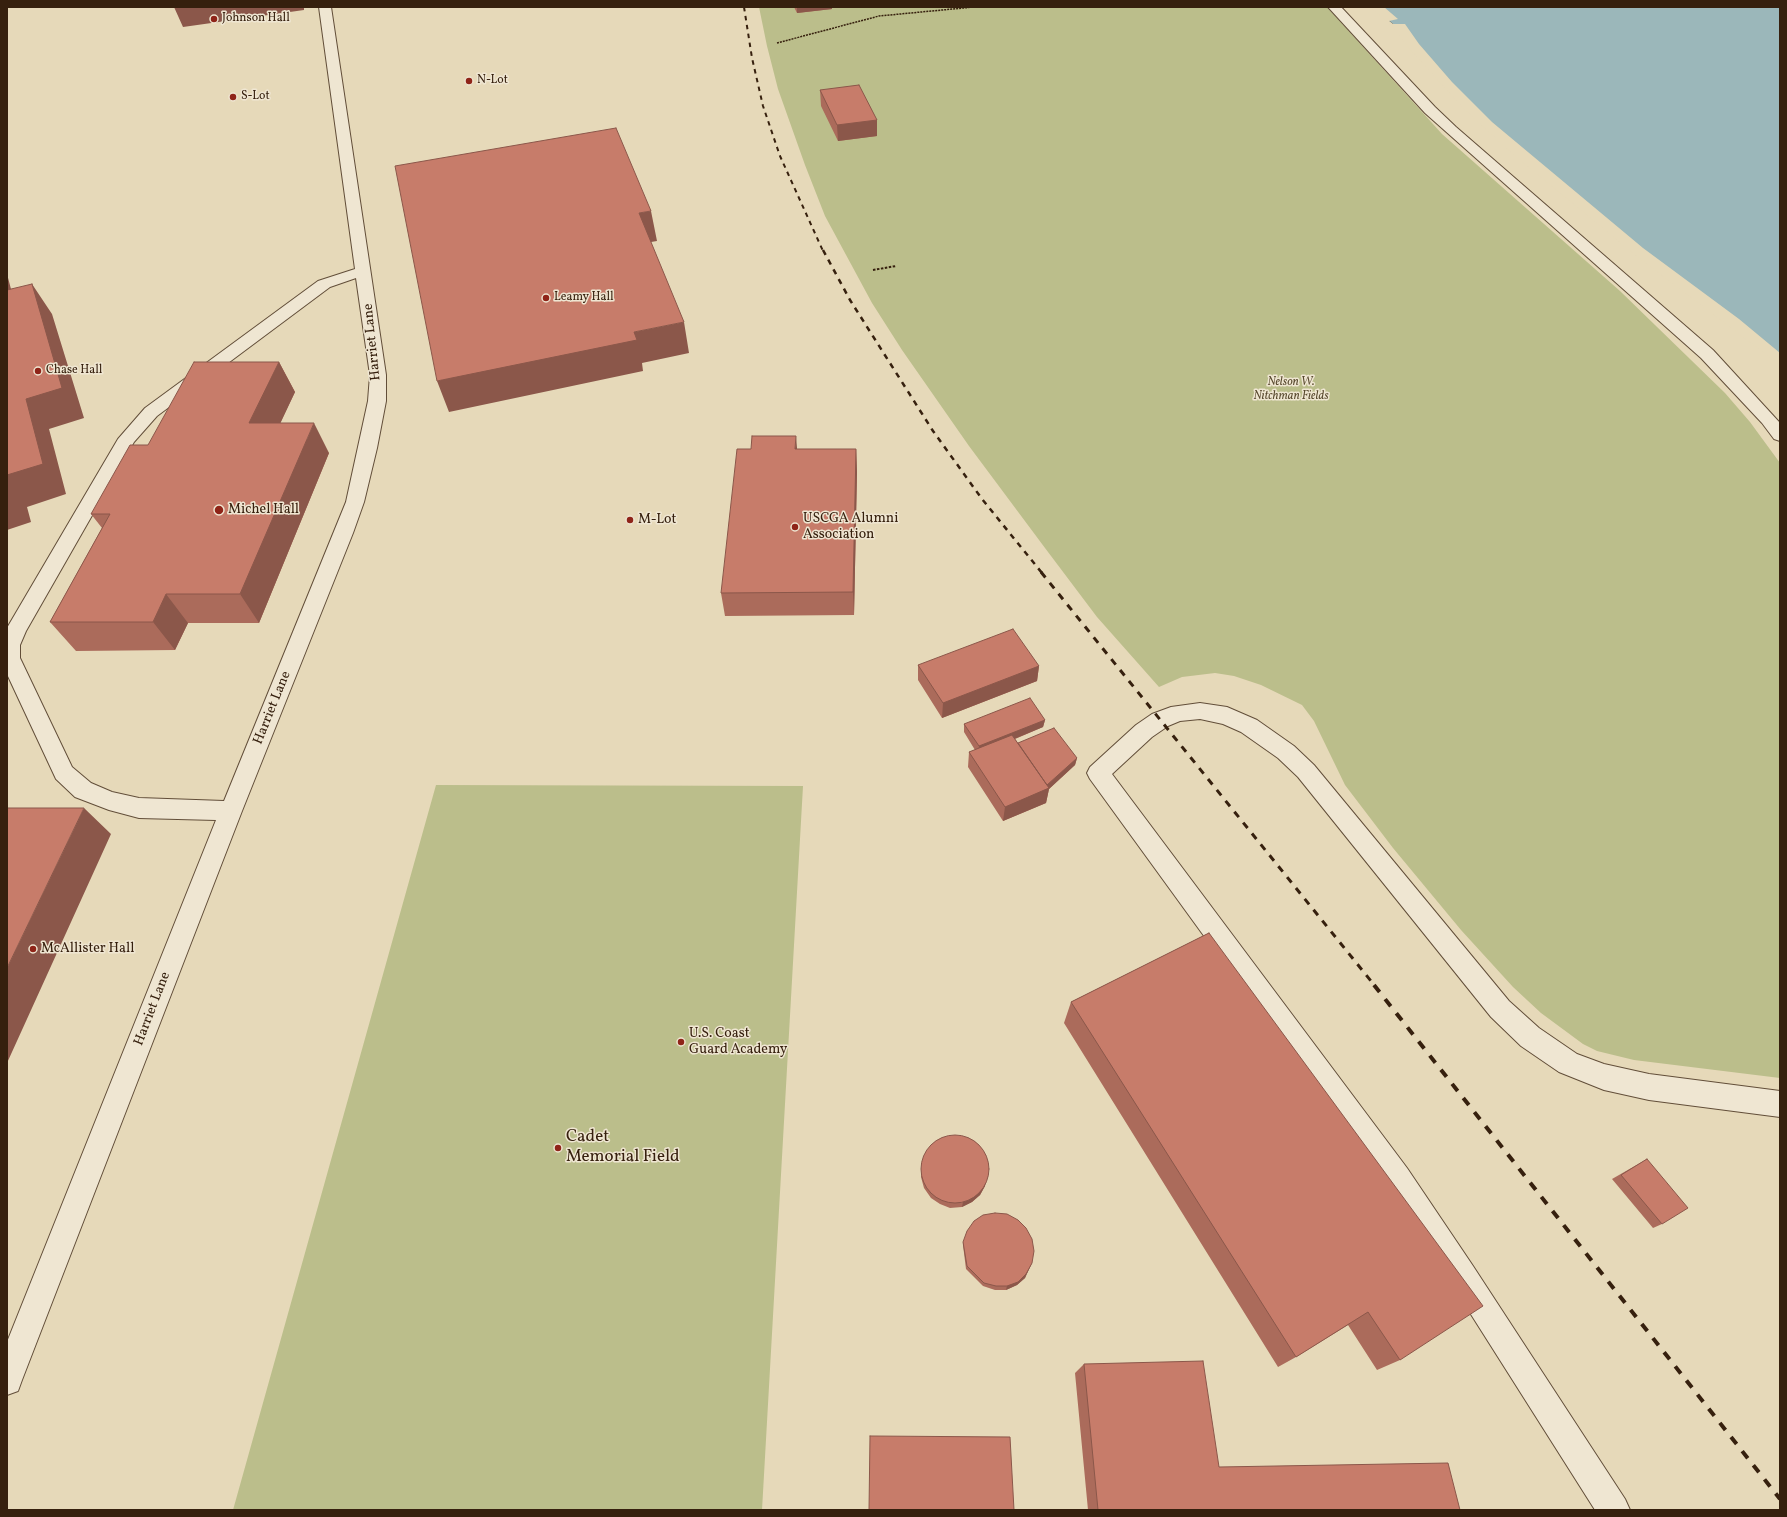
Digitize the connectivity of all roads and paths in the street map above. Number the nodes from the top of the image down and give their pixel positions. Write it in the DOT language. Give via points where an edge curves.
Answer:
graph roads {
  1 [pos="325,7"];
  2 [pos="974,7"];
  3 [pos="1334,7"];
  4 [pos="777,44"];
  5 [pos="894,267"];
  6 [pos="873,270"];
  7 [pos="364,272"];
  8 [pos="1780,435"];
  9 [pos="11,631"];
  10 [pos="231,811"];
  11 [pos="1780,1104"];
  12 [pos="7,1380"];
  13 [pos="1614,1510"];
  1 -- 7 [label="street, Harriet Lane"];
  2 -- 4 [label="path" via="879,16"];
  3 -- 8 [label="street" via="1451,130 1707,354"];
  5 -- 6 [label="path"];
  7 -- 9 [label="street" via="324,284 151,412 127,439"];
  7 -- 10 [label="street, Harriet Lane" via="378,374 377,400 355,502"];
  9 -- 10 [label="street" via="10,658 64,773 83,790 109,801 139,808"];
  10 -- 12 [label="street, Harriet Lane"];
  11 -- 13 [label="street" via="1649,1087 1604,1077 1568,1063 1530,1038 1500,1009 1306,772 1286,752 1249,726 1227,716 1200,711 1179,713 1160,720 1144,731 1098,773 1397,1178"];
}
